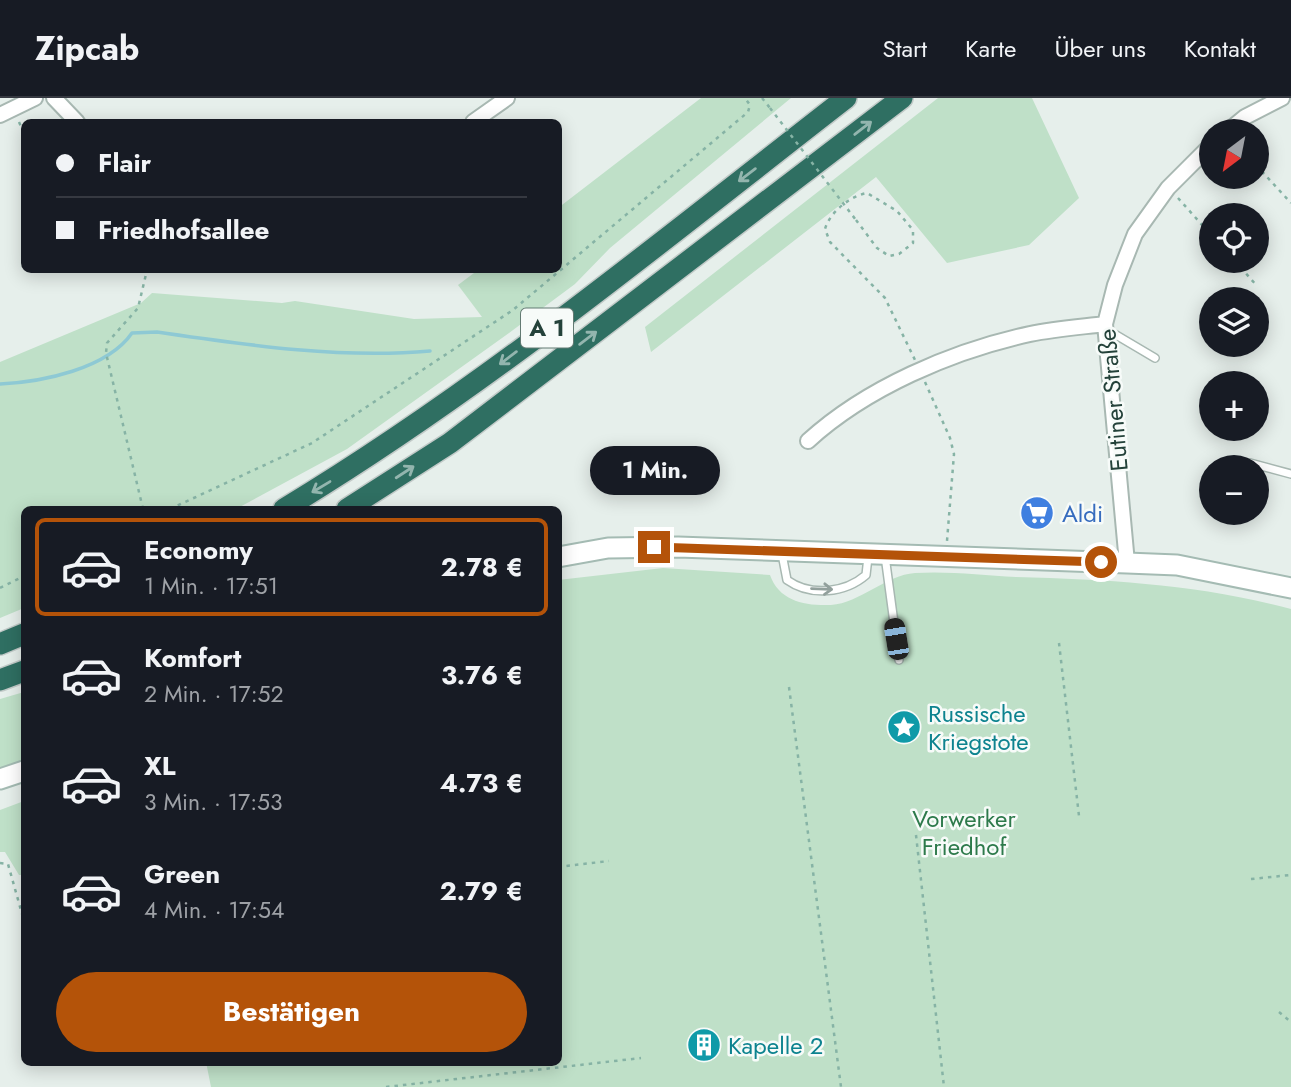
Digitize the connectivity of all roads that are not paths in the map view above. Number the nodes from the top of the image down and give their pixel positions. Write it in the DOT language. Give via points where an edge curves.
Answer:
graph roads {
  1 [pos="35,98"];
  2 [pos="54,98"];
  3 [pos="507,98"];
  4 [pos="846,98"];
  5 [pos="902,98"];
  6 [pos="1282,98"];
  7 [pos="0,116"];
  8 [pos="74,119"];
  9 [pos="477,119"];
  10 [pos="1242,119"];
  11 [pos="1199,157"];
  12 [pos="1105,326"];
  13 [pos="1155,358"];
  14 [pos="808,441"];
  15 [pos="1269,468"];
  16 [pos="1291,474"];
  17 [pos="289,506"];
  18 [pos="352,506"];
  19 [pos="782,550"];
  20 [pos="877,553"];
  21 [pos="562,557"];
  22 [pos="1127,563"];
  23 [pos="1291,588"];
  24 [pos="21,635"];
  25 [pos="0,644"];
  26 [pos="899,660"];
  27 [pos="21,672"];
  28 [pos="0,680"];
  29 [pos="21,772"];
  30 [pos="0,779"];
  1 -- 7 [label="street"];
  2 -- 8 [label="street"];
  3 -- 9 [label="street"];
  4 -- 17 [label="highway, A 1, one-way" via="494,369"];
  18 -- 5 [label="highway, A 1, one-way" via="450,443"];
  6 -- 10 [label="street"];
  11 -- 12 [label="street, Eutiner Straße" via="1168,188 1135,234"];
  12 -- 13 [label="lane"];
  12 -- 14 [label="street" via="1030,334 919,372 834,417"];
  12 -- 22 [label="street, Eutiner Straße"];
  15 -- 16 [label="lane"];
  19 -- 20 [label="street"];
  19 -- 20 [label="lane, one-way" via="787,580 808,589 853,586 866,575"];
  19 -- 21 [label="street" via="608,548"];
  20 -- 22 [label="street"];
  20 -- 26 [label="lane"];
  22 -- 23 [label="street" via="1190,567"];
  24 -- 25 [label="highway"];
  27 -- 28 [label="highway"];
  29 -- 30 [label="street"];
}
